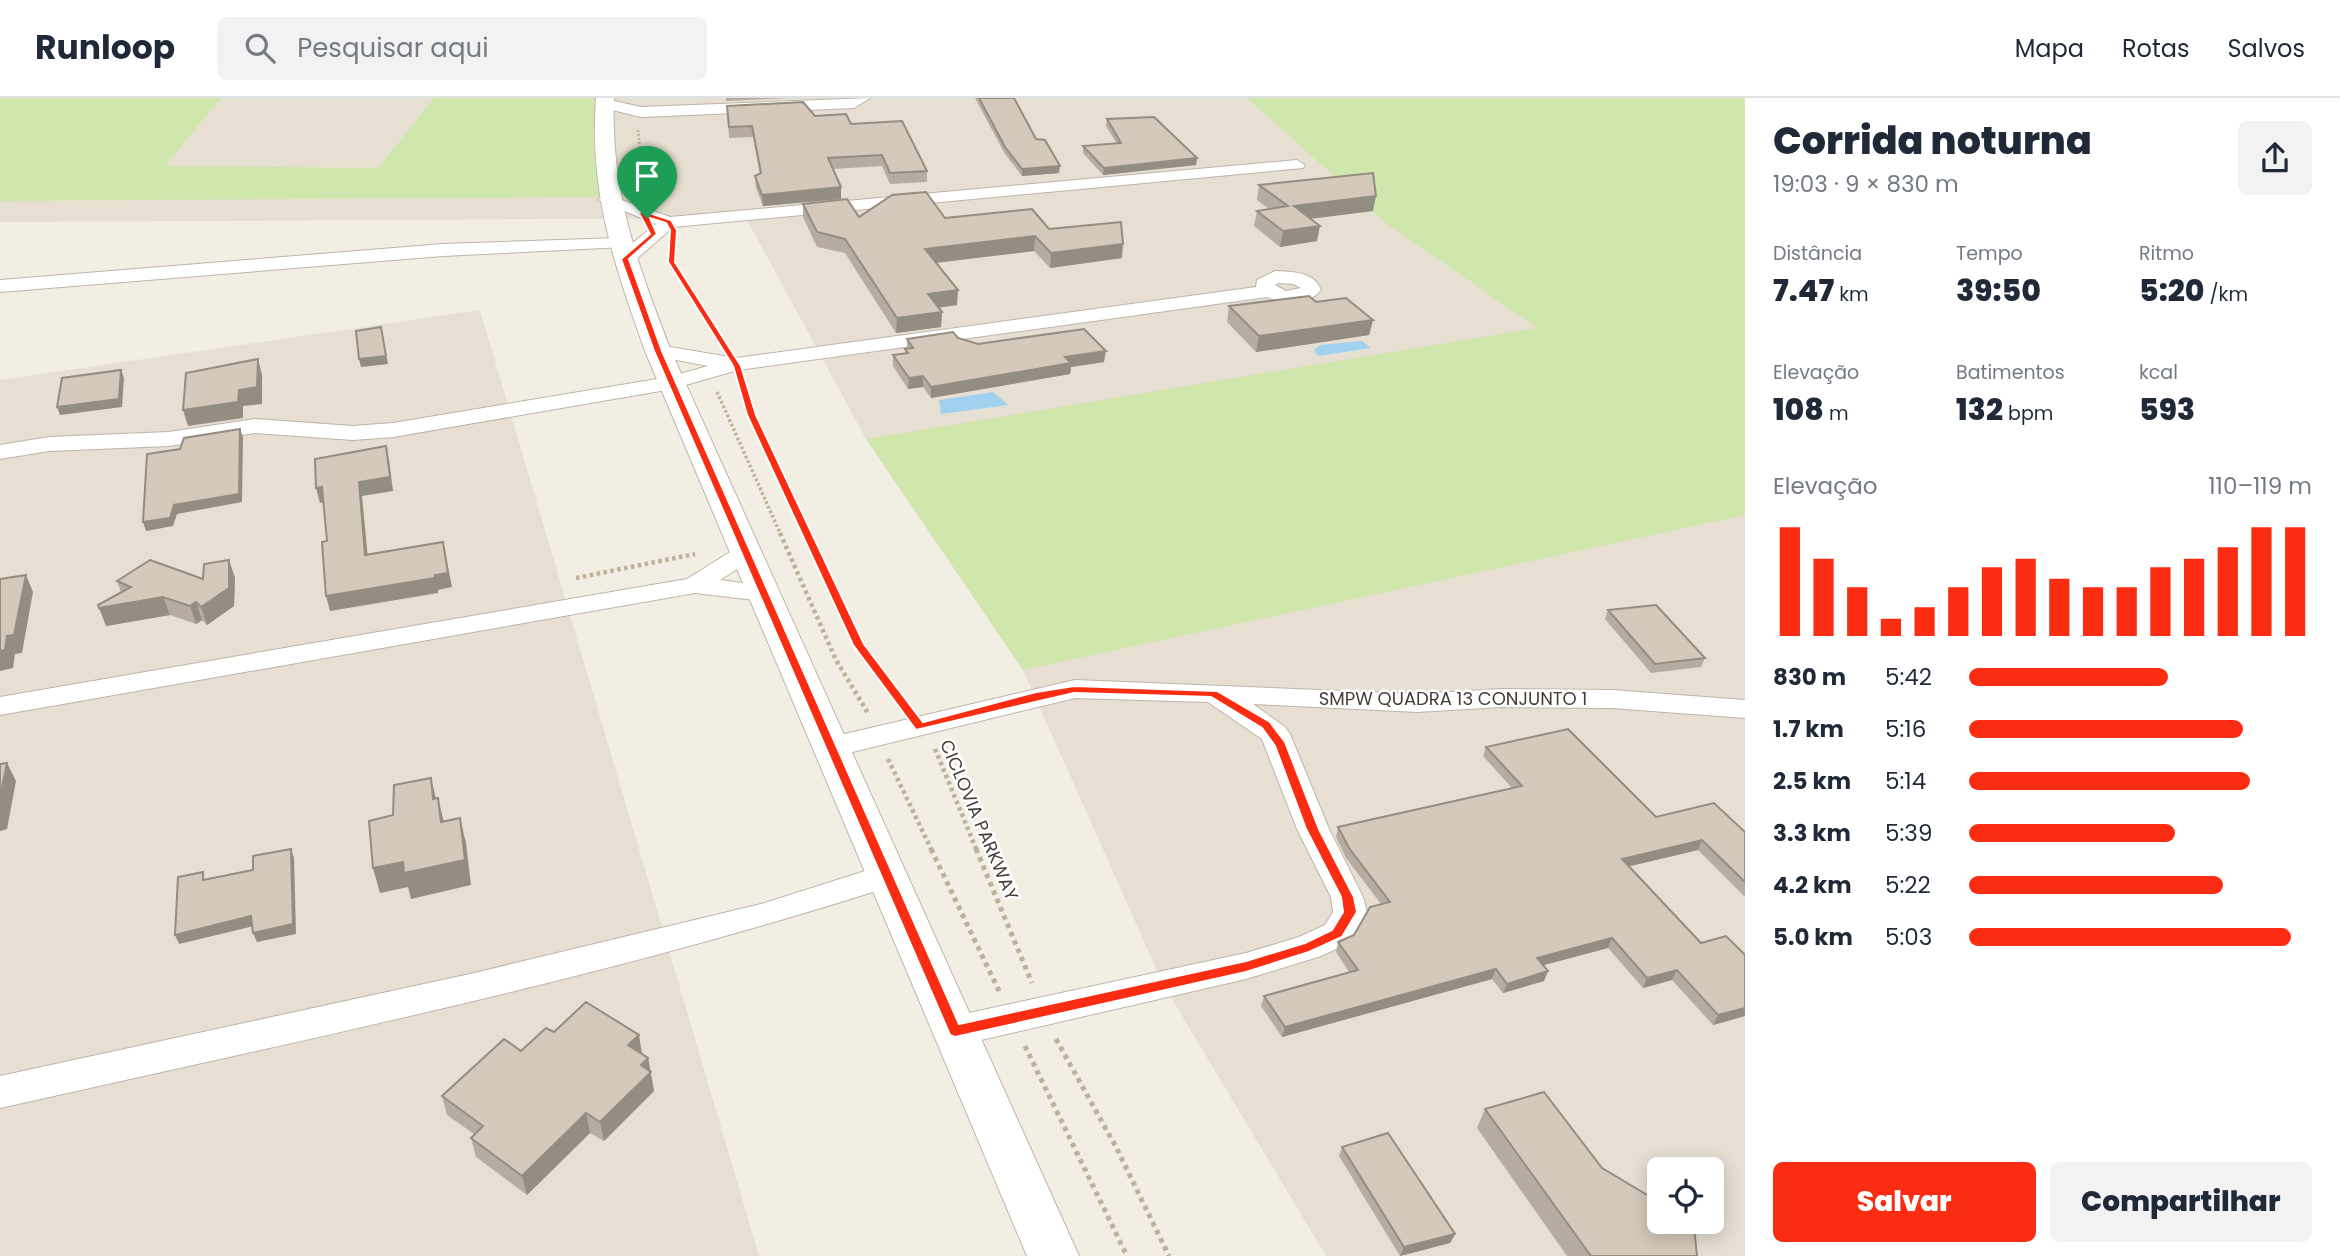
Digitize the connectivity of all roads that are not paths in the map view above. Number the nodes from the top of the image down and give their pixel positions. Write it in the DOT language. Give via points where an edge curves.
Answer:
graph roads {
  1 [pos="863,98"];
  2 [pos="604,111"];
  3 [pos="641,112"];
  4 [pos="1297,166"];
  5 [pos="607,200"];
  6 [pos="668,222"];
  7 [pos="622,251"];
  8 [pos="0,286"];
  9 [pos="1269,291"];
  10 [pos="658,351"];
  11 [pos="736,364"];
  12 [pos="672,383"];
  13 [pos="0,452"];
  14 [pos="747,552"];
  15 [pos="695,585"];
  16 [pos="763,593"];
  17 [pos="1213,694"];
  18 [pos="0,706"];
  19 [pos="1745,709"];
  20 [pos="832,747"];
  21 [pos="887,876"];
  22 [pos="955,1031"];
  23 [pos="0,1092"];
  24 [pos="1053,1256"];
  1 -- 3 [label="street" via="854,103"];
  2 -- 3 [label="street"];
  2 -- 3 [label="street"];
  2 -- 5 [label="street"];
  4 -- 6 [label="street"];
  5 -- 6 [label="street"];
  5 -- 7 [label="street"];
  6 -- 7 [label="street"];
  7 -- 8 [label="street" via="443,250"];
  7 -- 10 [label="street"];
  9 -- 11 [label="street"];
  10 -- 11 [label="street"];
  10 -- 12 [label="street"];
  11 -- 12 [label="street"];
  12 -- 13 [label="street" via="393,430 353,433 255,426 169,439 49,444"];
  12 -- 14 [label="street"];
  14 -- 15 [label="street"];
  14 -- 16 [label="street"];
  15 -- 16 [label="street"];
  15 -- 18 [label="street"];
  16 -- 20 [label="street"];
  17 -- 19 [label="street, SMPW QUADRA 13 CONJUNTO 1" via="1417,703 1612,699"];
  17 -- 20 [label="street, SMPW QUADRA 13 CONJUNTO 1" via="1065,691"];
  17 -- 22 [label="street" via="1275,734 1313,829 1347,897 1350,912 1337,934 1246,966"];
  20 -- 21 [label="street"];
  21 -- 22 [label="street"];
  21 -- 23 [label="street" via="761,916 470,989"];
  22 -- 24 [label="street"];
}
